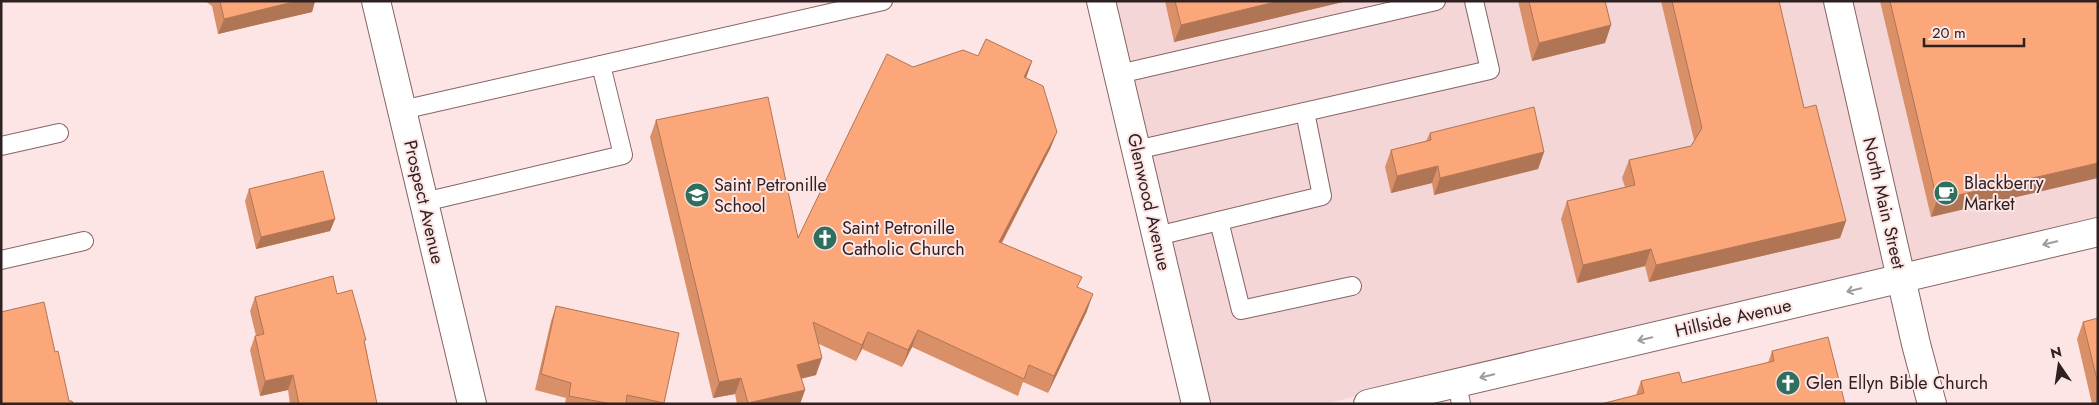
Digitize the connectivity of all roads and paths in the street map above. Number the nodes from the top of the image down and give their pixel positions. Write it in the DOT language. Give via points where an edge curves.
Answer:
graph roads {
  1 [pos="376,1"];
  2 [pos="883,1"];
  3 [pos="1101,1"];
  4 [pos="1436,1"];
  5 [pos="1474,1"];
  6 [pos="1838,1"];
  7 [pos="601,65"];
  8 [pos="1119,74"];
  9 [pos="402,110"];
  10 [pos="1305,112"];
  11 [pos="59,133"];
  12 [pos="1,146"];
  13 [pos="1136,150"];
  14 [pos="424,202"];
  15 [pos="1219,221"];
  16 [pos="2098,232"];
  17 [pos="1157,236"];
  18 [pos="84,241"];
  19 [pos="1,260"];
  20 [pos="1901,278"];
  21 [pos="1352,286"];
  22 [pos="1459,393"];
  23 [pos="472,404"];
  24 [pos="1196,404"];
  25 [pos="1368,404"];
  26 [pos="1932,404"];
  1 -- 9 [label="street, Prospect Avenue"];
  2 -- 7 [label="lane"];
  3 -- 8 [label="street, Glenwood Avenue"];
  4 -- 8 [label="lane"];
  5 -- 10 [label="lane" via="1490,70"];
  6 -- 20 [label="street, North Main Street"];
  7 -- 9 [label="lane"];
  7 -- 14 [label="lane" via="623,155"];
  8 -- 13 [label="street, Glenwood Avenue"];
  9 -- 14 [label="street, Prospect Avenue"];
  10 -- 13 [label="lane"];
  10 -- 15 [label="lane" via="1322,196"];
  11 -- 12 [label="lane"];
  13 -- 17 [label="street, Glenwood Avenue"];
  14 -- 23 [label="street, Prospect Avenue"];
  15 -- 17 [label="lane"];
  15 -- 21 [label="lane" via="1241,310"];
  16 -- 20 [label="street, Hillside Avenue, one-way"];
  17 -- 24 [label="street, Glenwood Avenue"];
  18 -- 19 [label="lane"];
  20 -- 22 [label="street, Hillside Avenue, one-way"];
  20 -- 26 [label="street, North Main Street"];
  22 -- 25 [label="street, Hillside Avenue"];
}
